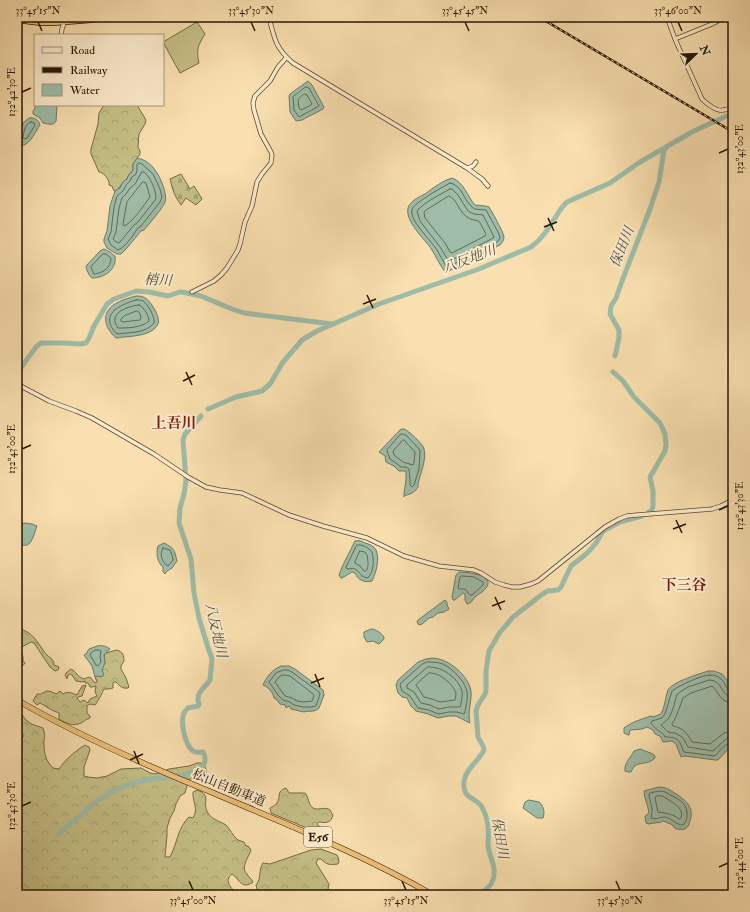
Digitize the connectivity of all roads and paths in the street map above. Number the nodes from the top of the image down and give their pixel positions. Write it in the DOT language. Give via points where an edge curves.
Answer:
graph roads {
  1 [pos="29,17"];
  2 [pos="76,17"];
  3 [pos="109,17"];
  4 [pos="269,17"];
  5 [pos="666,17"];
  6 [pos="725,17"];
  7 [pos="65,19"];
  8 [pos="17,20"];
  9 [pos="61,34"];
  10 [pos="675,39"];
  11 [pos="286,58"];
  12 [pos="733,106"];
  13 [pos="476,162"];
  14 [pos="467,168"];
  15 [pos="488,186"];
  16 [pos="192,292"];
  17 [pos="17,384"];
  18 [pos="733,500"];
  19 [pos="17,700"];
  20 [pos="433,895"];
  1 -- 7 [label="highway"];
  2 -- 7 [label="highway"];
  3 -- 7 [label="highway" via="76,21"];
  4 -- 11 [label="street" via="274,39"];
  5 -- 10 [label="street"];
  6 -- 10 [label="street"];
  7 -- 8 [label="highway" via="41,23"];
  7 -- 9 [label="street"];
  10 -- 12 [label="street" via="702,99 719,110"];
  11 -- 14 [label="street"];
  11 -- 16 [label="street" via="278,66 270,82 253,100 253,107 272,159 257,182 238,250 221,275 212,283"];
  13 -- 14 [label="street"];
  14 -- 15 [label="street"];
  17 -- 18 [label="street" via="49,401 92,418 206,487 242,494 289,515 367,538 410,558 444,567 474,570 512,587 538,581 605,527 619,519 637,515 712,509"];
  19 -- 20 [label="highway, 松山自動車道 / E56" via="152,768 330,843 392,872"];
}
